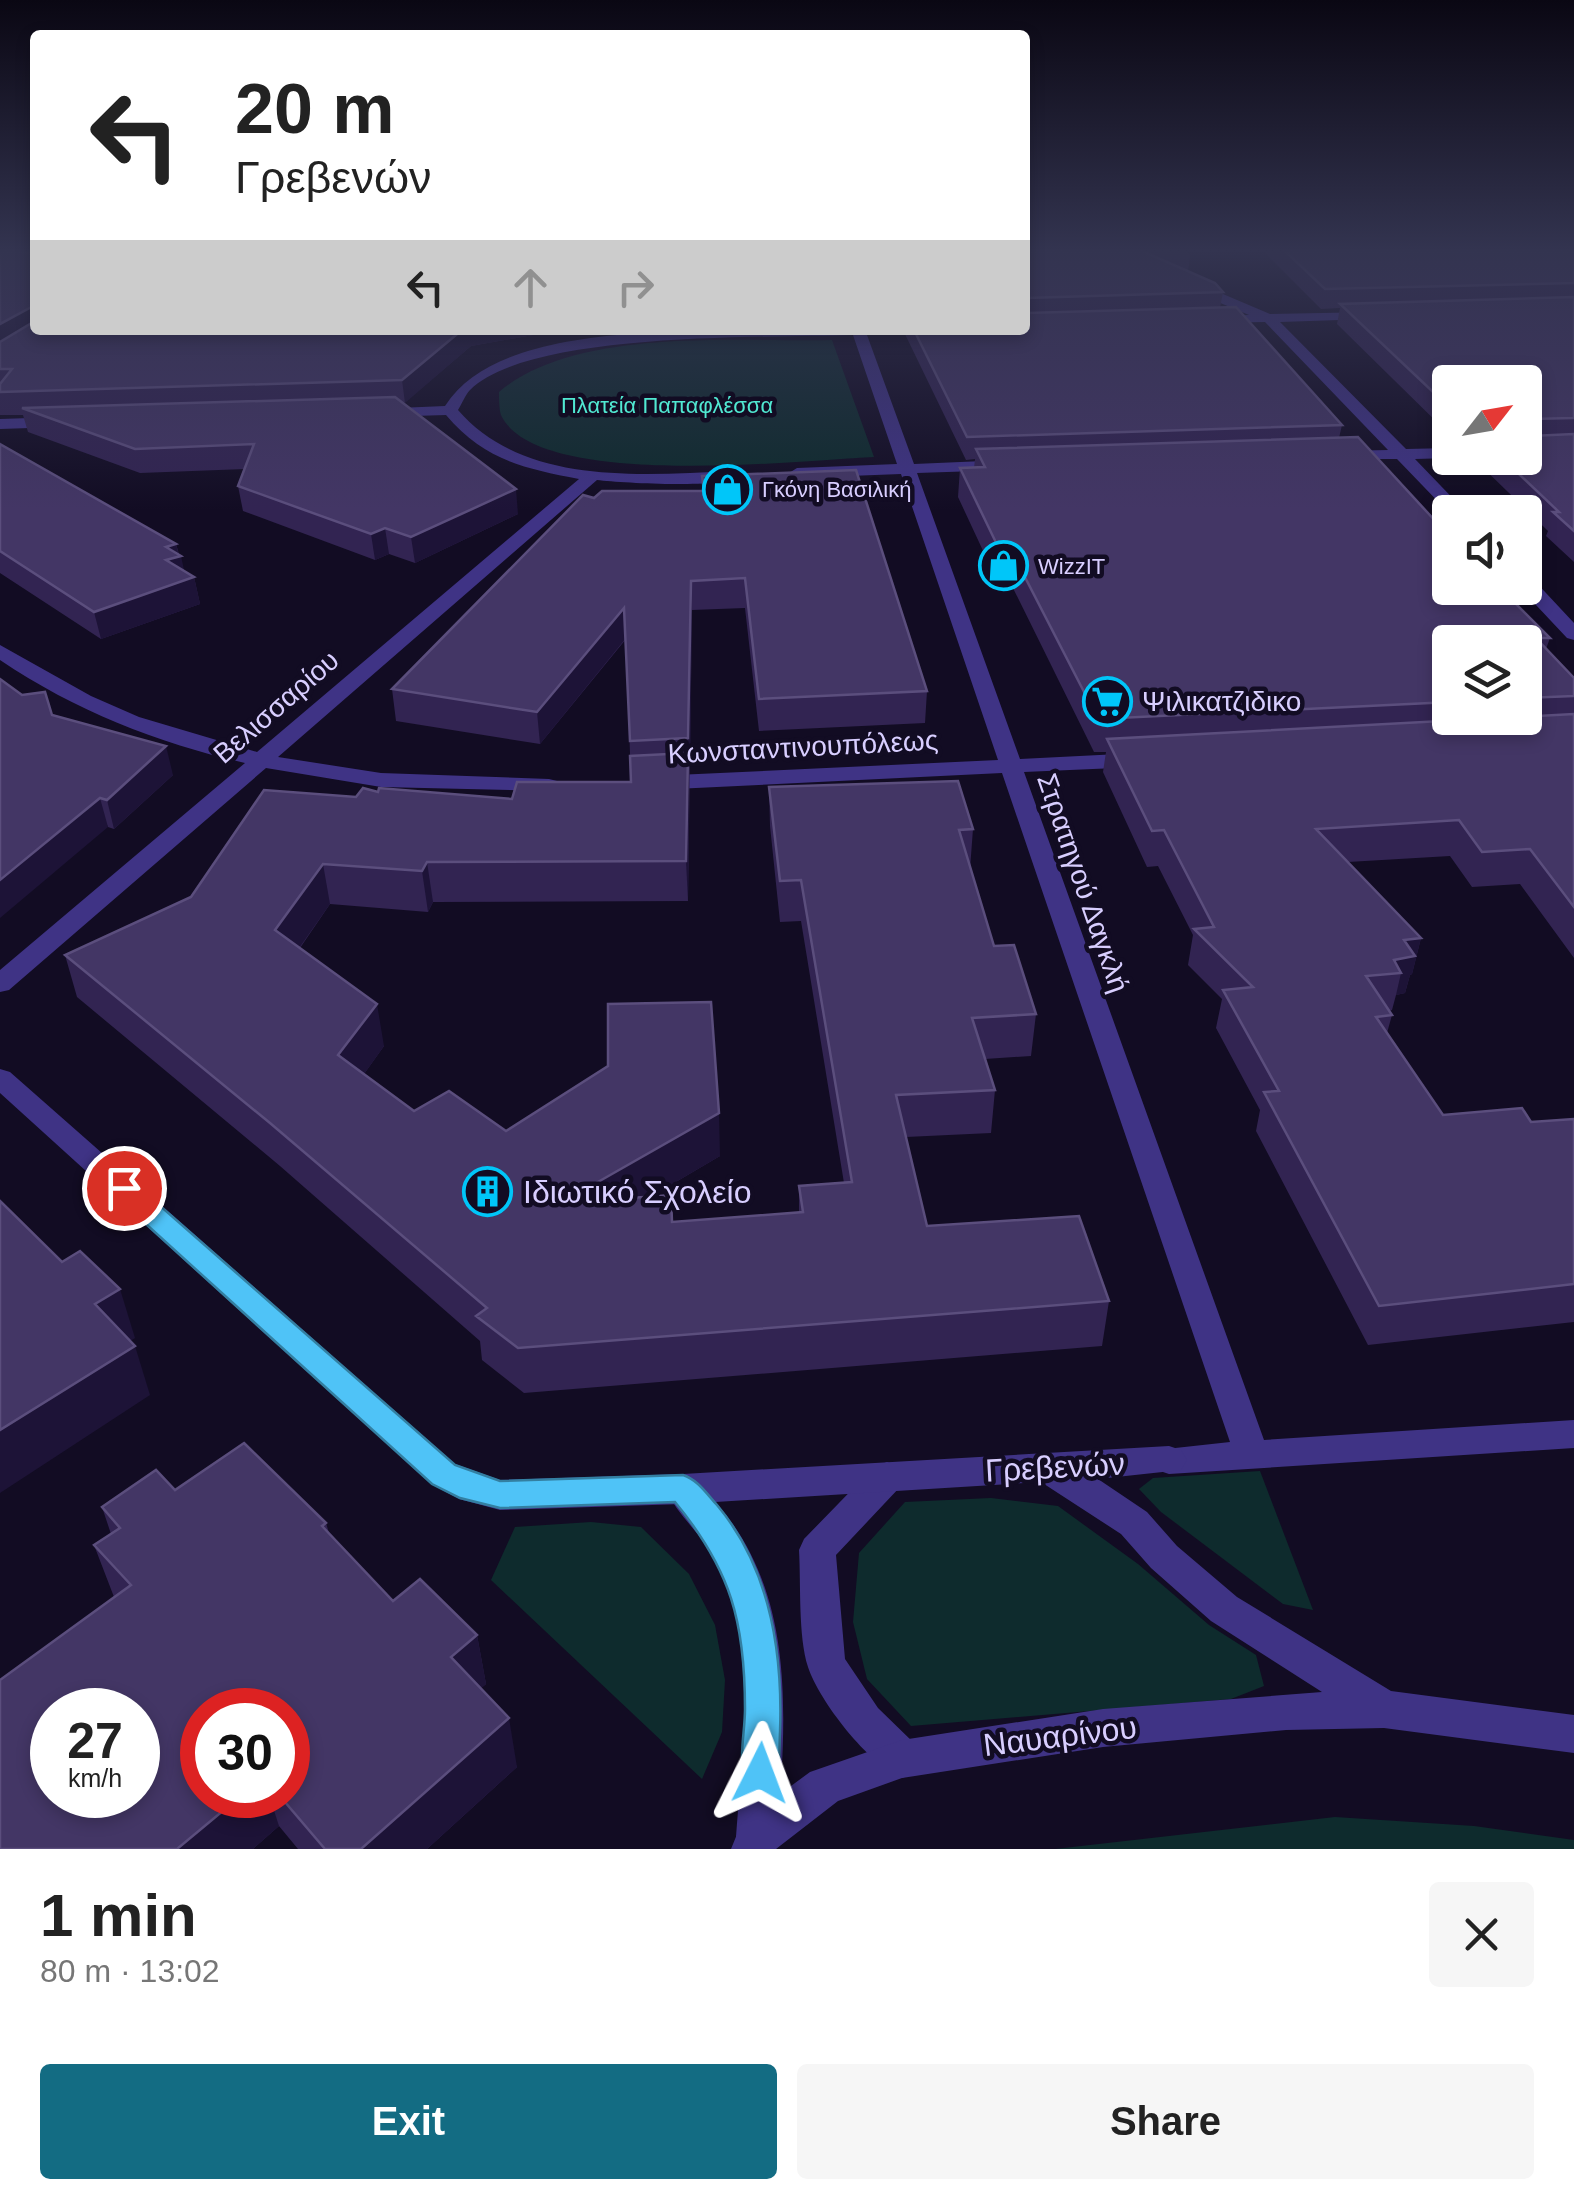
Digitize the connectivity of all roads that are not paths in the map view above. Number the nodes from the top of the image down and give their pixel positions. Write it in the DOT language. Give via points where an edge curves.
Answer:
graph roads {
  1 [pos="593,337"];
  2 [pos="695,337"];
  3 [pos="861,337"];
  4 [pos="1287,337"];
  5 [pos="598,341"];
  6 [pos="450,410"];
  7 [pos="372,412"];
  8 [pos="78,422"];
  9 [pos="0,424"];
  10 [pos="1432,453"];
  11 [pos="1403,454"];
  12 [pos="1324,456"];
  13 [pos="1024,464"];
  14 [pos="905,468"];
  15 [pos="769,474"];
  16 [pos="750,475"];
  17 [pos="592,476"];
  18 [pos="1442,495"];
  19 [pos="1542,600"];
  20 [pos="1574,634"];
  21 [pos="0,650"];
  22 [pos="1166,759"];
  23 [pos="260,760"];
  24 [pos="1010,767"];
  25 [pos="630,784"];
  26 [pos="574,786"];
  27 [pos="0,984"];
  28 [pos="0,1078"];
  29 [pos="1574,1434"];
  30 [pos="1252,1455"];
  31 [pos="1048,1469"];
  32 [pos="887,1477"];
  33 [pos="683,1488"];
  34 [pos="1384,1709"];
  35 [pos="1574,1734"];
  36 [pos="902,1759"];
  37 [pos="754,1843"];
  1 -- 5 [label="street"];
  2 -- 5 [label="street"];
  3 -- 14 [label="street, Στρατηγού Δαγκλή"];
  4 -- 11 [label="street"];
  5 -- 6 [label="street" via="488,371 464,388"];
  6 -- 7 [label="street"];
  6 -- 17 [label="street" via="460,427 492,449"];
  8 -- 9 [label="street"];
  10 -- 11 [label="street"];
  11 -- 12 [label="street"];
  11 -- 18 [label="street"];
  13 -- 14 [label="street"];
  14 -- 15 [label="street"];
  14 -- 24 [label="street, Στρατηγού Δαγκλή"];
  16 -- 17 [label="street"];
  17 -- 23 [label="street, Βελισσαρίου"];
  19 -- 20 [label="street"];
  21 -- 23 [label="street" via="114,715"];
  22 -- 24 [label="street, Κωνσταντινουπόλεως"];
  23 -- 26 [label="street" via="380,780"];
  23 -- 27 [label="street, Βελισσαρίου"];
  24 -- 25 [label="street, Κωνσταντινουπόλεως"];
  24 -- 30 [label="street, Στρατηγού Δαγκλή"];
  28 -- 33 [label="street, Γρεβενών" via="443,1474 486,1492"];
  29 -- 30 [label="street, Γρεβενών"];
  30 -- 31 [label="street, Γρεβενών"];
  31 -- 32 [label="street, Γρεβενών"];
  31 -- 34 [label="street, Ναυαρίνου" via="1134,1523 1224,1608"];
  32 -- 33 [label="street, Γρεβενών"];
  32 -- 36 [label="street" via="817,1550 826,1664 864,1720"];
  33 -- 37 [label="street" via="739,1568 759,1634 763,1709"];
  34 -- 35 [label="street, Ναυαρίνου"];
  34 -- 36 [label="street, Ναυαρίνου" via="1102,1728"];
  36 -- 37 [label="street, Ναυαρίνου" via="826,1786"];
}
